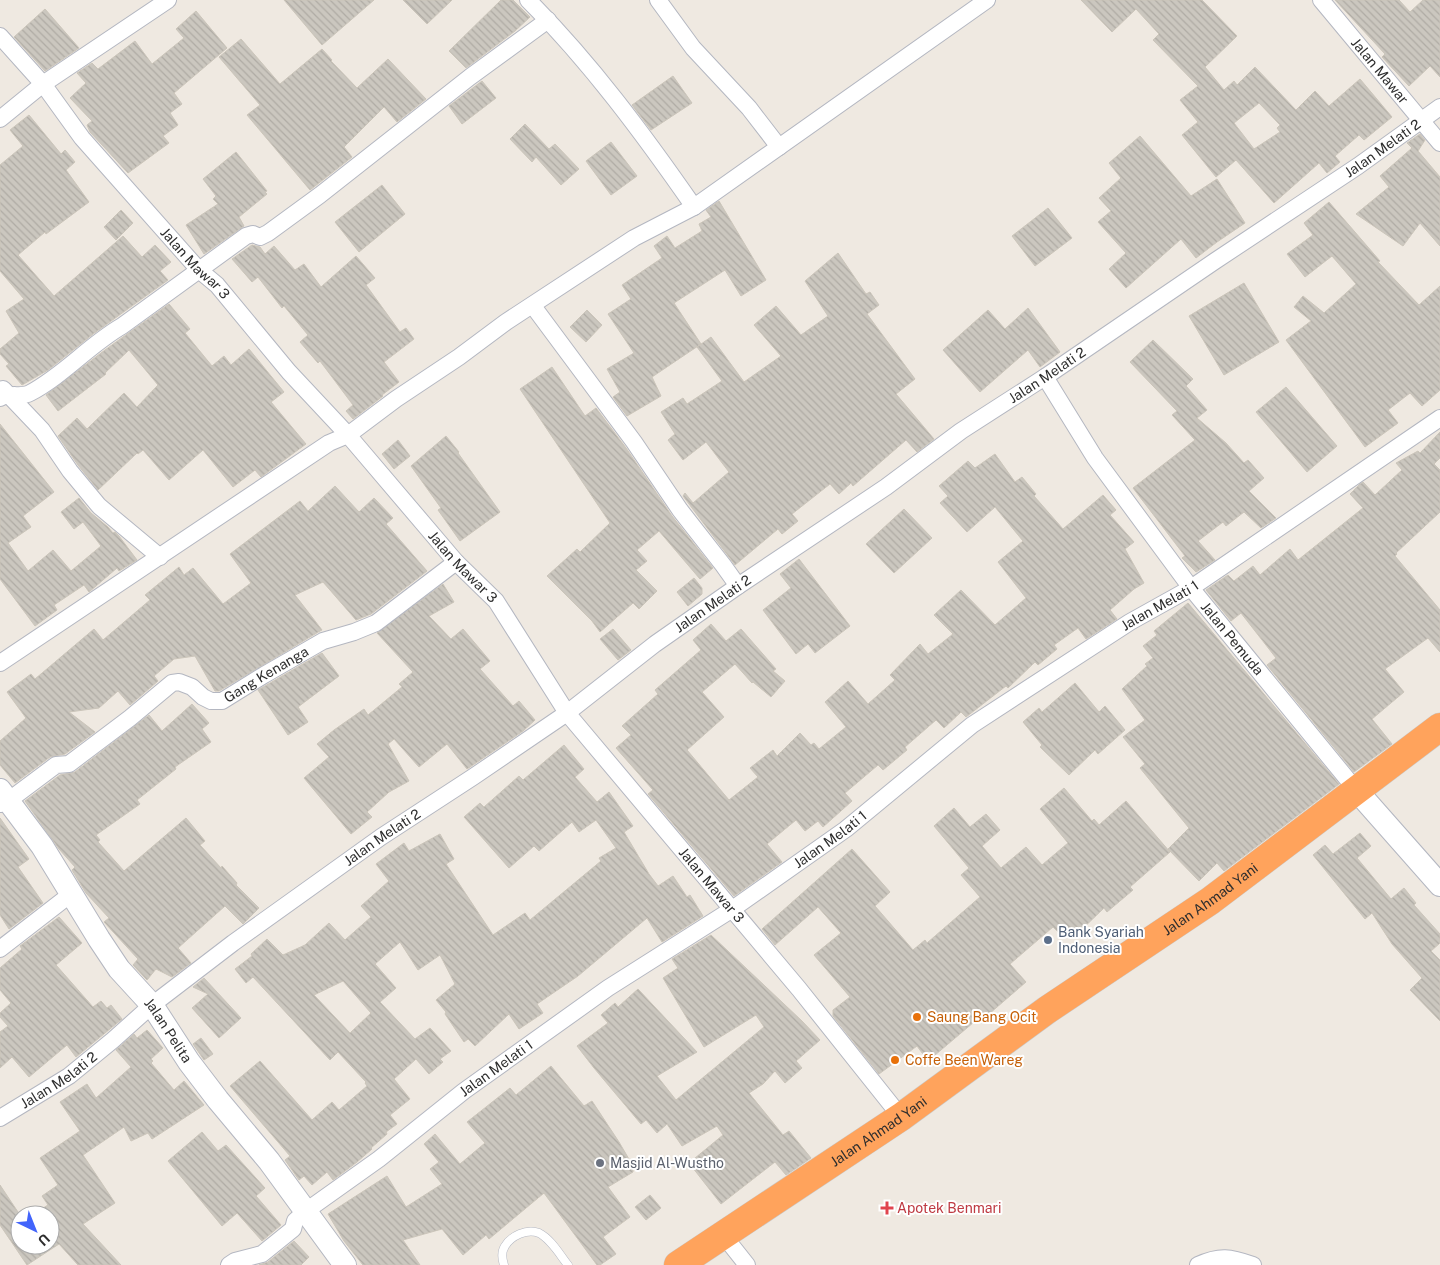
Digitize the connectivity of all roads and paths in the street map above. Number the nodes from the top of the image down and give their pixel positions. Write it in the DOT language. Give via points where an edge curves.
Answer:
graph roads {
  1 [pos="168,0"];
  2 [pos="528,0"];
  3 [pos="658,0"];
  4 [pos="987,0"];
  5 [pos="1321,0"];
  6 [pos="548,20"];
  7 [pos="0,36"];
  8 [pos="43,84"];
  9 [pos="1440,107"];
  10 [pos="0,119"];
  11 [pos="1422,119"];
  12 [pos="1440,143"];
  13 [pos="779,147"];
  14 [pos="694,207"];
  15 [pos="200,270"];
  16 [pos="533,306"];
  17 [pos="1045,377"];
  18 [pos="2,393"];
  19 [pos="1440,418"];
  20 [pos="348,435"];
  21 [pos="160,557"];
  22 [pos="456,562"];
  23 [pos="738,586"];
  24 [pos="1191,588"];
  25 [pos="0,663"];
  26 [pos="567,713"];
  27 [pos="1440,727"];
  28 [pos="1357,791"];
  29 [pos="3,798"];
  30 [pos="1440,885"];
  31 [pos="71,894"];
  32 [pos="731,910"];
  33 [pos="0,949"];
  34 [pos="152,1004"];
  35 [pos="901,1117"];
  36 [pos="0,1118"];
  37 [pos="306,1211"];
  38 [pos="724,1236"];
  39 [pos="229,1265"];
  40 [pos="345,1265"];
  41 [pos="504,1265"];
  42 [pos="568,1265"];
  43 [pos="678,1265"];
  44 [pos="747,1265"];
  45 [pos="1198,1265"];
  46 [pos="1253,1265"];
  1 -- 8 [label="street"];
  2 -- 6 [label="street"];
  3 -- 13 [label="street" via="694,48 749,108"];
  4 -- 13 [label="street"];
  5 -- 11 [label="street, Jalan Mawar"];
  6 -- 14 [label="street" via="655,151"];
  6 -- 15 [label="street" via="470,76 274,229 260,237 250,234"];
  7 -- 8 [label="street, Jalan Mawar 3"];
  8 -- 10 [label="street"];
  8 -- 15 [label="street, Jalan Mawar 3" via="82,138"];
  9 -- 11 [label="street, Jalan Melati 2"];
  11 -- 12 [label="street, Jalan Mawar"];
  11 -- 17 [label="street, Jalan Melati 2" via="1358,166"];
  13 -- 14 [label="street"];
  14 -- 16 [label="street" via="634,238"];
  15 -- 18 [label="street" via="35,390 28,394"];
  15 -- 20 [label="street, Jalan Mawar 3" via="217,285 289,372"];
  16 -- 20 [label="street"];
  16 -- 23 [label="street"];
  17 -- 23 [label="street, Jalan Melati 2" via="961,431 886,487"];
  17 -- 24 [label="street, Jalan Pemuda" via="1095,458"];
  18 -- 21 [label="street" via="42,430 99,506"];
  19 -- 24 [label="street, Jalan Melati 1"];
  20 -- 21 [label="street" via="329,443"];
  20 -- 22 [label="street, Jalan Mawar 3"];
  21 -- 25 [label="street"];
  22 -- 26 [label="street, Jalan Mawar 3" via="496,600"];
  22 -- 29 [label="street, Gang Kenanga" via="376,623 323,641 222,701 211,701 192,687 172,683 69,764 56,765"];
  23 -- 26 [label="street, Jalan Melati 2" via="655,644"];
  24 -- 28 [label="street, Jalan Pemuda"];
  24 -- 32 [label="street, Jalan Melati 1" via="1130,622 972,726 846,829"];
  26 -- 32 [label="street, Jalan Mawar 3"];
  26 -- 34 [label="street, Jalan Melati 2" via="382,837"];
  27 -- 28 [label="highway, Jalan Ahmad Yani"];
  28 -- 30 [label="street, Jalan Pemuda"];
  28 -- 35 [label="highway, Jalan Ahmad Yani" via="1210,901 1047,1010"];
  29 -- 31 [label="street, Jalan Pelita" via="42,846"];
  31 -- 33 [label="street"];
  31 -- 34 [label="street, Jalan Pelita" via="119,969"];
  32 -- 35 [label="street, Jalan Mawar 3"];
  32 -- 37 [label="street, Jalan Melati 1" via="608,988 464,1091 379,1159"];
  34 -- 36 [label="street, Jalan Melati 2" via="69,1076"];
  34 -- 37 [label="street, Jalan Pelita" via="218,1100"];
  35 -- 38 [label="highway, Jalan Ahmad Yani"];
  37 -- 39 [label="street, Jalan Melati 1" via="293,1229 262,1254"];
  37 -- 40 [label="street, Jalan Pelita"];
  38 -- 43 [label="highway, Jalan Ahmad Yani"];
  38 -- 44 [label="street"];
  41 -- 42 [label="lane" via="504,1246 525,1232 539,1233"];
  45 -- 46 [label="street" via="1213,1258 1235,1258"];
}
